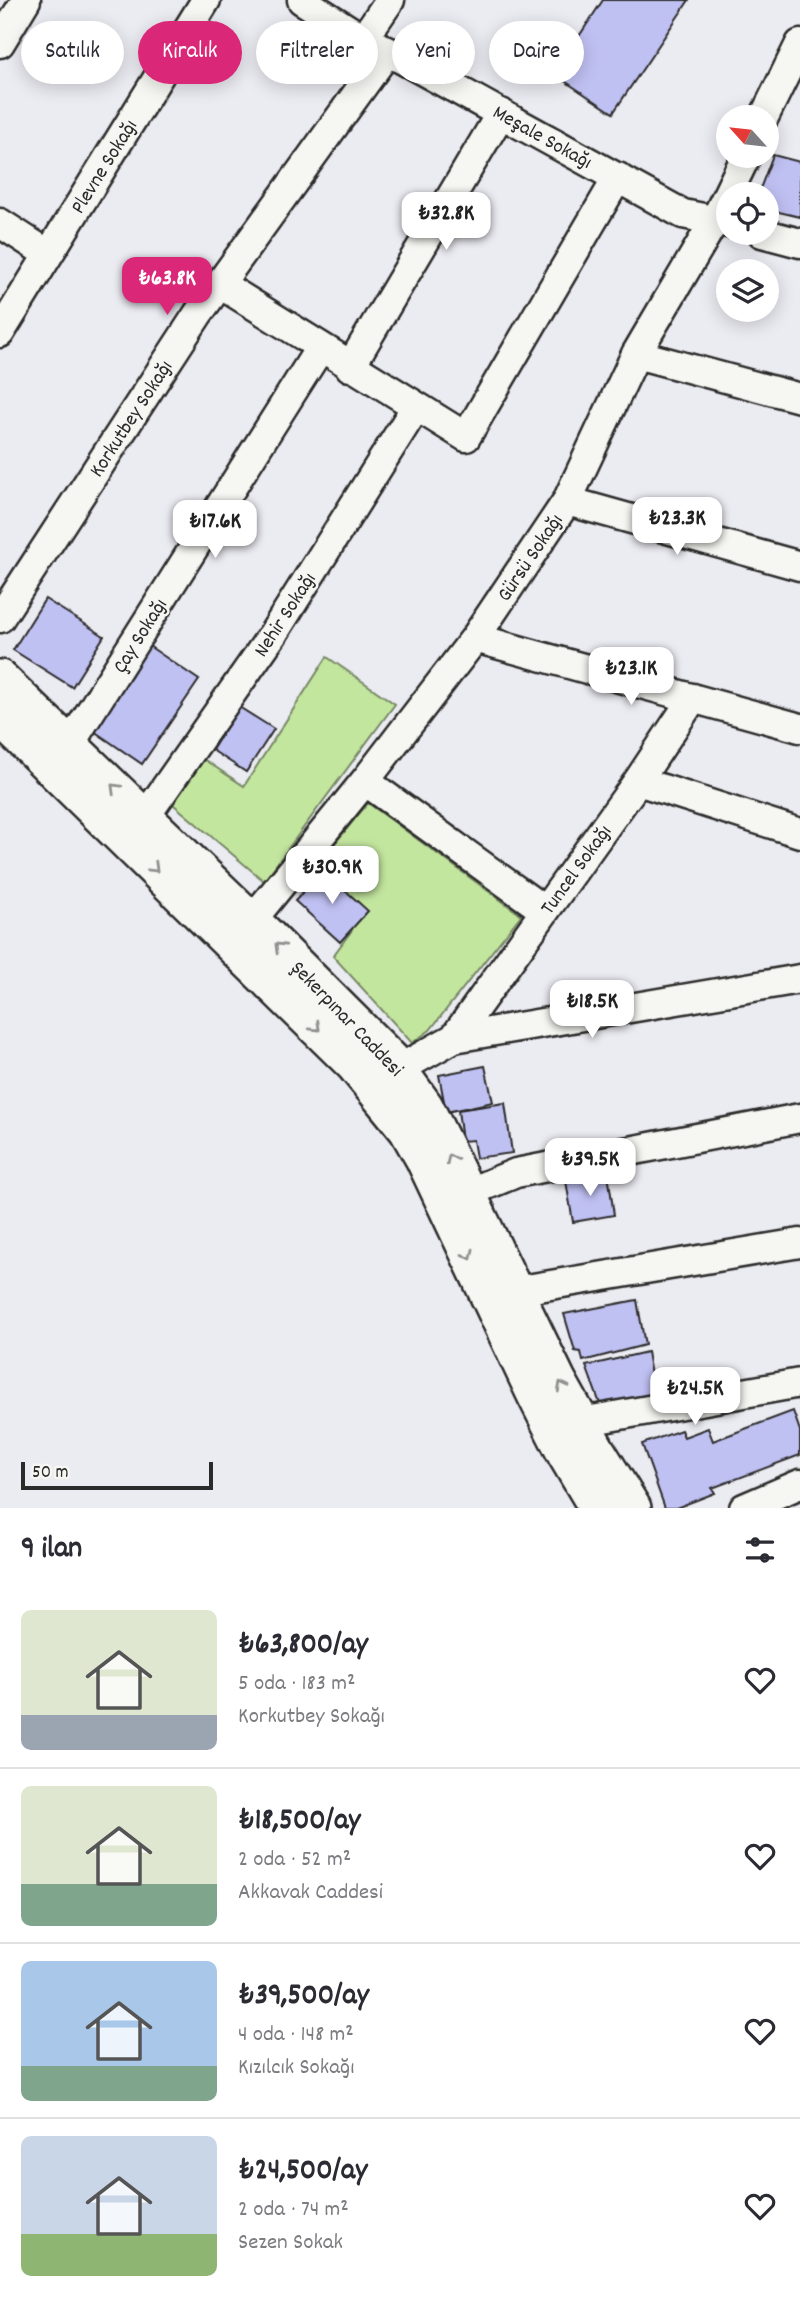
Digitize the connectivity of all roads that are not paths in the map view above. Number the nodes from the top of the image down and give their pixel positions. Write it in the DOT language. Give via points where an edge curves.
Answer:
graph roads {
  1 [pos="26,0"];
  2 [pos="206,0"];
  3 [pos="302,0"];
  4 [pos="390,0"];
  5 [pos="337,21"];
  6 [pos="378,38"];
  7 [pos="0,43"];
  8 [pos="378,45"];
  9 [pos="797,54"];
  10 [pos="350,84"];
  11 [pos="770,105"];
  12 [pos="501,113"];
  13 [pos="618,177"];
  14 [pos="716,221"];
  15 [pos="0,223"];
  16 [pos="716,231"];
  17 [pos="779,237"];
  18 [pos="800,243"];
  19 [pos="48,254"];
  20 [pos="220,284"];
  21 [pos="0,332"];
  22 [pos="320,348"];
  23 [pos="636,354"];
  24 [pos="350,366"];
  25 [pos="800,398"];
  26 [pos="416,407"];
  27 [pos="567,501"];
  28 [pos="800,566"];
  29 [pos="0,618"];
  30 [pos="475,638"];
  31 [pos="0,678"];
  32 [pos="693,698"];
  33 [pos="0,718"];
  34 [pos="800,728"];
  35 [pos="70,744"];
  36 [pos="365,781"];
  37 [pos="638,781"];
  38 [pos="145,817"];
  39 [pos="800,833"];
  40 [pos="545,911"];
  41 [pos="252,920"];
  42 [pos="800,979"];
  43 [pos="454,1038"];
  44 [pos="388,1079"];
  45 [pos="800,1118"];
  46 [pos="467,1193"];
  47 [pos="800,1243"];
  48 [pos="515,1291"];
  49 [pos="800,1383"];
  50 [pos="581,1422"];
  51 [pos="800,1484"];
  52 [pos="597,1508"];
  53 [pos="634,1508"];
  54 [pos="744,1508"];
  1 -- 7 [label="street"];
  2 -- 19 [label="street, Plevne Sokağı"];
  3 -- 5 [label="street, Meşale Sokağı"];
  4 -- 6 [label="street, Korkutbey Sokağı"];
  8 -- 12 [label="street, Meşale Sokağı"];
  9 -- 11 [label="street"];
  10 -- 20 [label="street, Korkutbey Sokağı"];
  12 -- 13 [label="street, Meşale Sokağı"];
  12 -- 24 [label="street"];
  13 -- 14 [label="street, Meşale Sokağı" via="683,214"];
  13 -- 26 [label="street" via="466,437"];
  15 -- 19 [label="street"];
  16 -- 23 [label="street, Gürsü Sokağı"];
  17 -- 18 [label="street"];
  19 -- 21 [label="street, Plevne Sokağı"];
  20 -- 22 [label="street"];
  20 -- 29 [label="street, Korkutbey Sokağı"];
  22 -- 24 [label="street"];
  22 -- 35 [label="street, Çay Sokağı"];
  23 -- 25 [label="street"];
  23 -- 27 [label="street, Gürsü Sokağı"];
  24 -- 26 [label="street"];
  26 -- 38 [label="street, Nehir Sokağı" via="273,634"];
  27 -- 28 [label="street"];
  27 -- 30 [label="street, Gürsü Sokağı"];
  30 -- 32 [label="street"];
  30 -- 36 [label="street, Gürsü Sokağı"];
  31 -- 35 [label="main road, Şekerpınar Caddesi"];
  32 -- 34 [label="street"];
  32 -- 37 [label="street, Tuncel Sokağı"];
  33 -- 44 [label="main road, Şekerpınar Caddesi, one-way" via="355,1065"];
  38 -- 35 [label="main road, Şekerpınar Caddesi, one-way"];
  36 -- 40 [label="street"];
  36 -- 41 [label="street, Gürsü Sokağı"];
  37 -- 39 [label="street"];
  37 -- 40 [label="street, Tuncel Sokağı"];
  38 -- 41 [label="main road, Şekerpınar Caddesi"];
  40 -- 43 [label="street, Tuncel Sokağı"];
  44 -- 41 [label="main road, Şekerpınar Caddesi, one-way"];
  42 -- 43 [label="street"];
  43 -- 44 [label="street"];
  46 -- 44 [label="main road, Şekerpınar Caddesi, one-way" via="425,1106"];
  44 -- 52 [label="main road, Şekerpınar Caddesi, one-way" via="407,1130 565,1454"];
  45 -- 46 [label="street" via="516,1173"];
  46 -- 48 [label="main road, Şekerpınar Caddesi"];
  47 -- 48 [label="street"];
  50 -- 48 [label="main road, Şekerpınar Caddesi, one-way"];
  49 -- 50 [label="street"];
  50 -- 53 [label="main road, Şekerpınar Caddesi"];
  51 -- 54 [label="street"];
}
